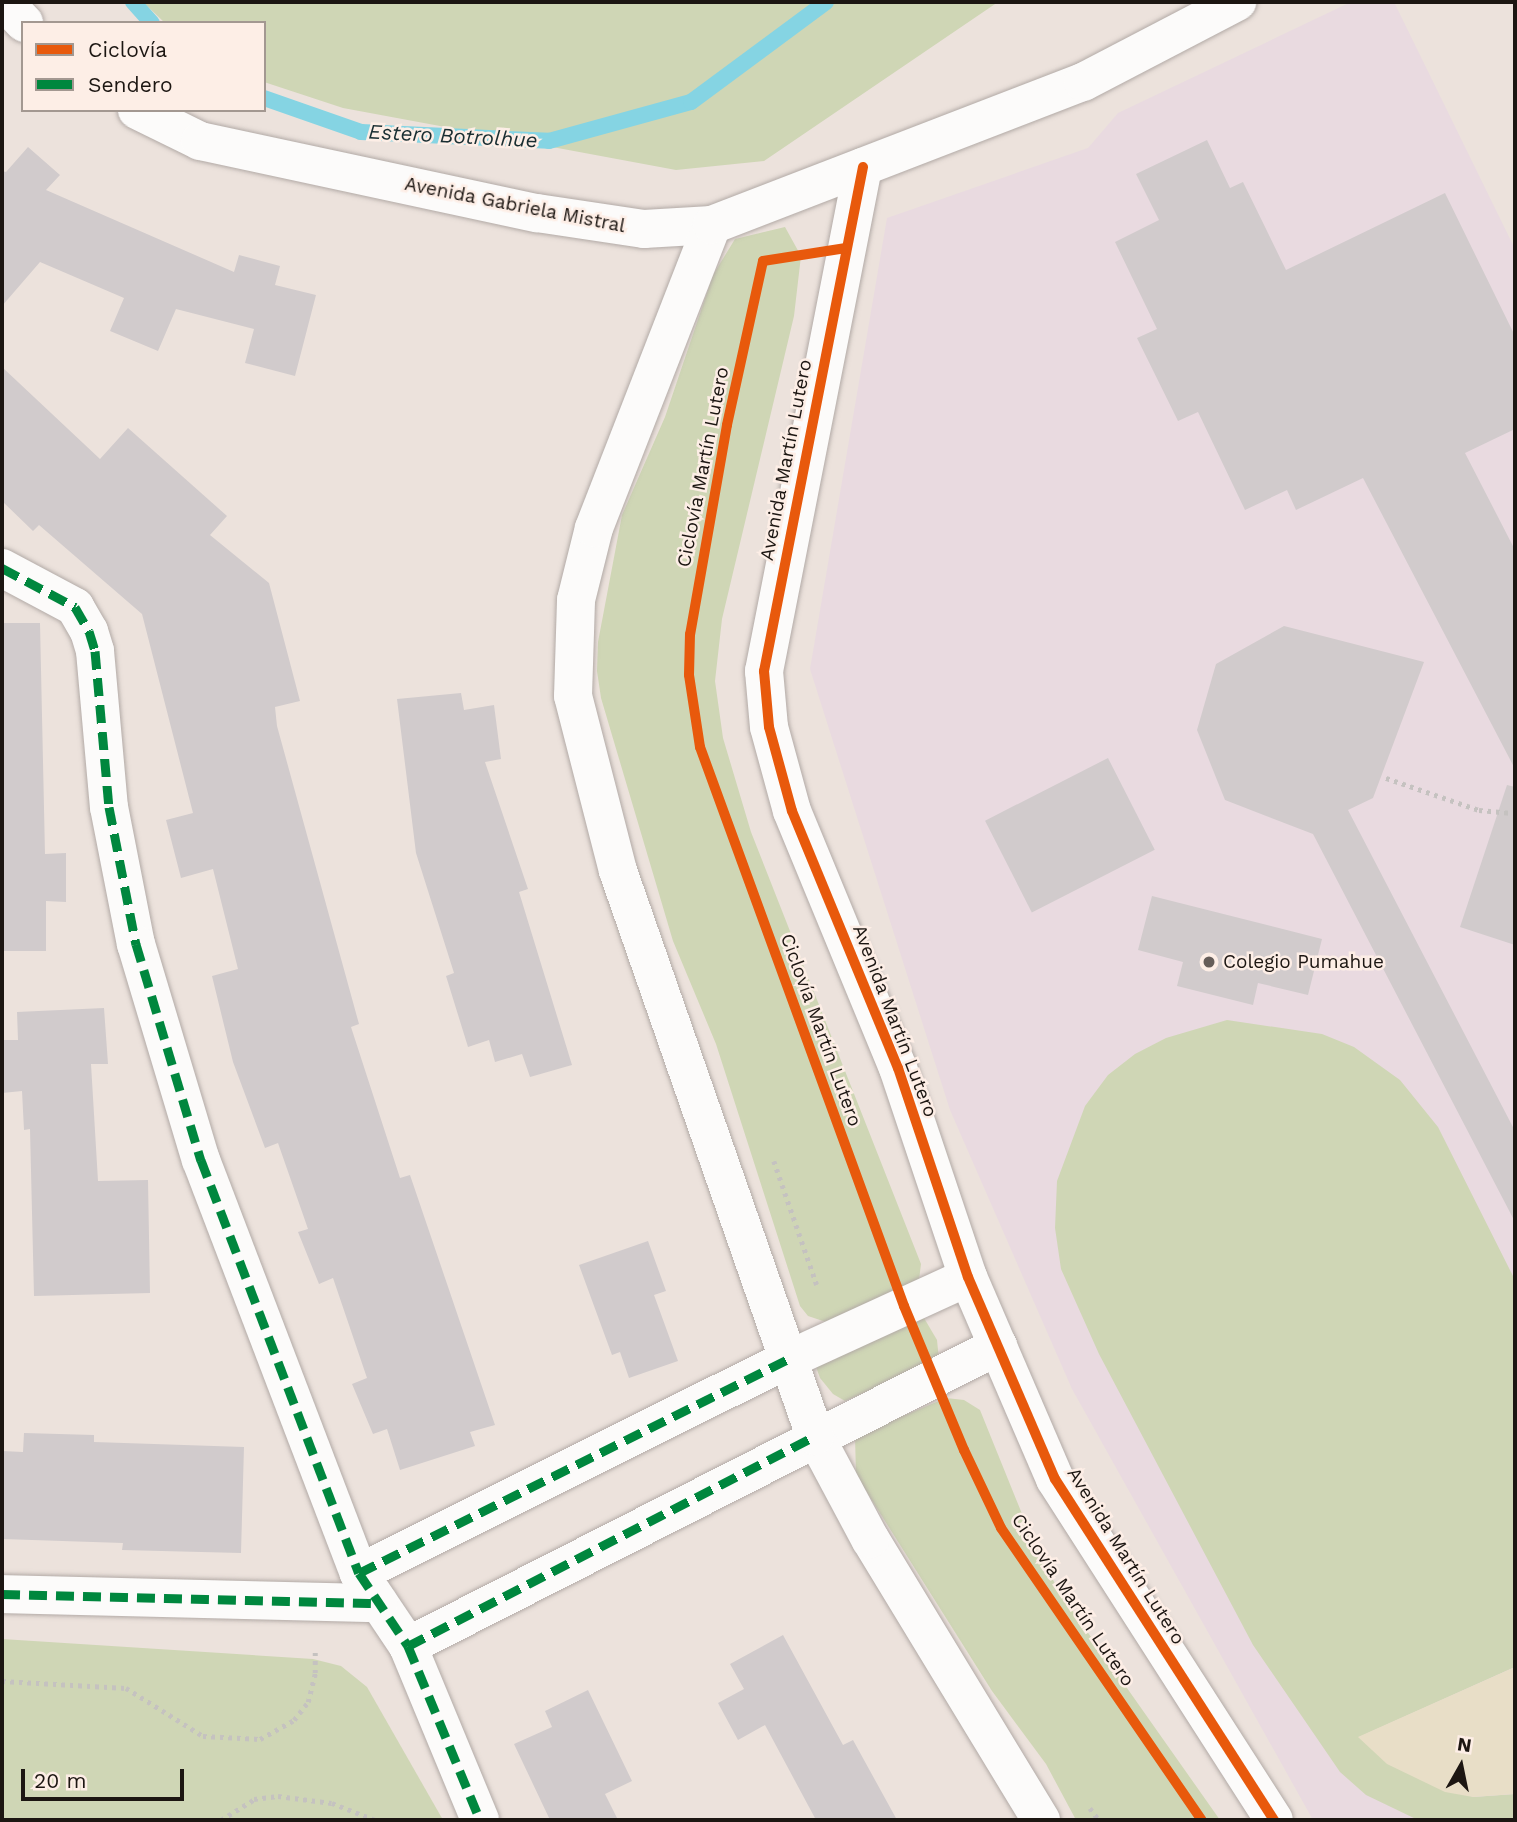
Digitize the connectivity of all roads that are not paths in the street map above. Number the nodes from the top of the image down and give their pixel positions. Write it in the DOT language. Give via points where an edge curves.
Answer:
graph roads {
  1 [pos="4,2"];
  2 [pos="1237,2"];
  3 [pos="22,21"];
  4 [pos="141,112"];
  5 [pos="863,167"];
  6 [pos="712,225"];
  7 [pos="2,568"];
  8 [pos="968,1278"];
  9 [pos="999,1346"];
  10 [pos="787,1360"];
  11 [pos="815,1436"];
  12 [pos="369,1588"];
  13 [pos="2,1594"];
  14 [pos="408,1646"];
  15 [pos="480,1820"];
  16 [pos="1041,1820"];
  17 [pos="1274,1820"];
  1 -- 3 [label="street"];
  2 -- 5 [label="street, Avenida Gabriela Mistral" via="1083,82"];
  4 -- 6 [label="street, Avenida Gabriela Mistral" via="200,141 537,213 644,229"];
  5 -- 6 [label="street, Avenida Gabriela Mistral"];
  5 -- 8 [label="street, Avenida Martín Lutero" via="764,671 769,727 792,811 898,1068"];
  6 -- 10 [label="street" via="594,528 576,600 573,696 618,871"];
  7 -- 12 [label="street" via="75,607 89,631 95,652 109,807 136,944 201,1160"];
  8 -- 9 [label="street, Avenida Martín Lutero"];
  8 -- 10 [label="street"];
  9 -- 11 [label="street"];
  9 -- 17 [label="street, Avenida Martín Lutero" via="1055,1479"];
  10 -- 11 [label="street"];
  10 -- 12 [label="street"];
  11 -- 14 [label="street"];
  11 -- 16 [label="street" via="870,1539"];
  12 -- 13 [label="street" via="323,1601"];
  12 -- 14 [label="street"];
  14 -- 15 [label="street"];
}
